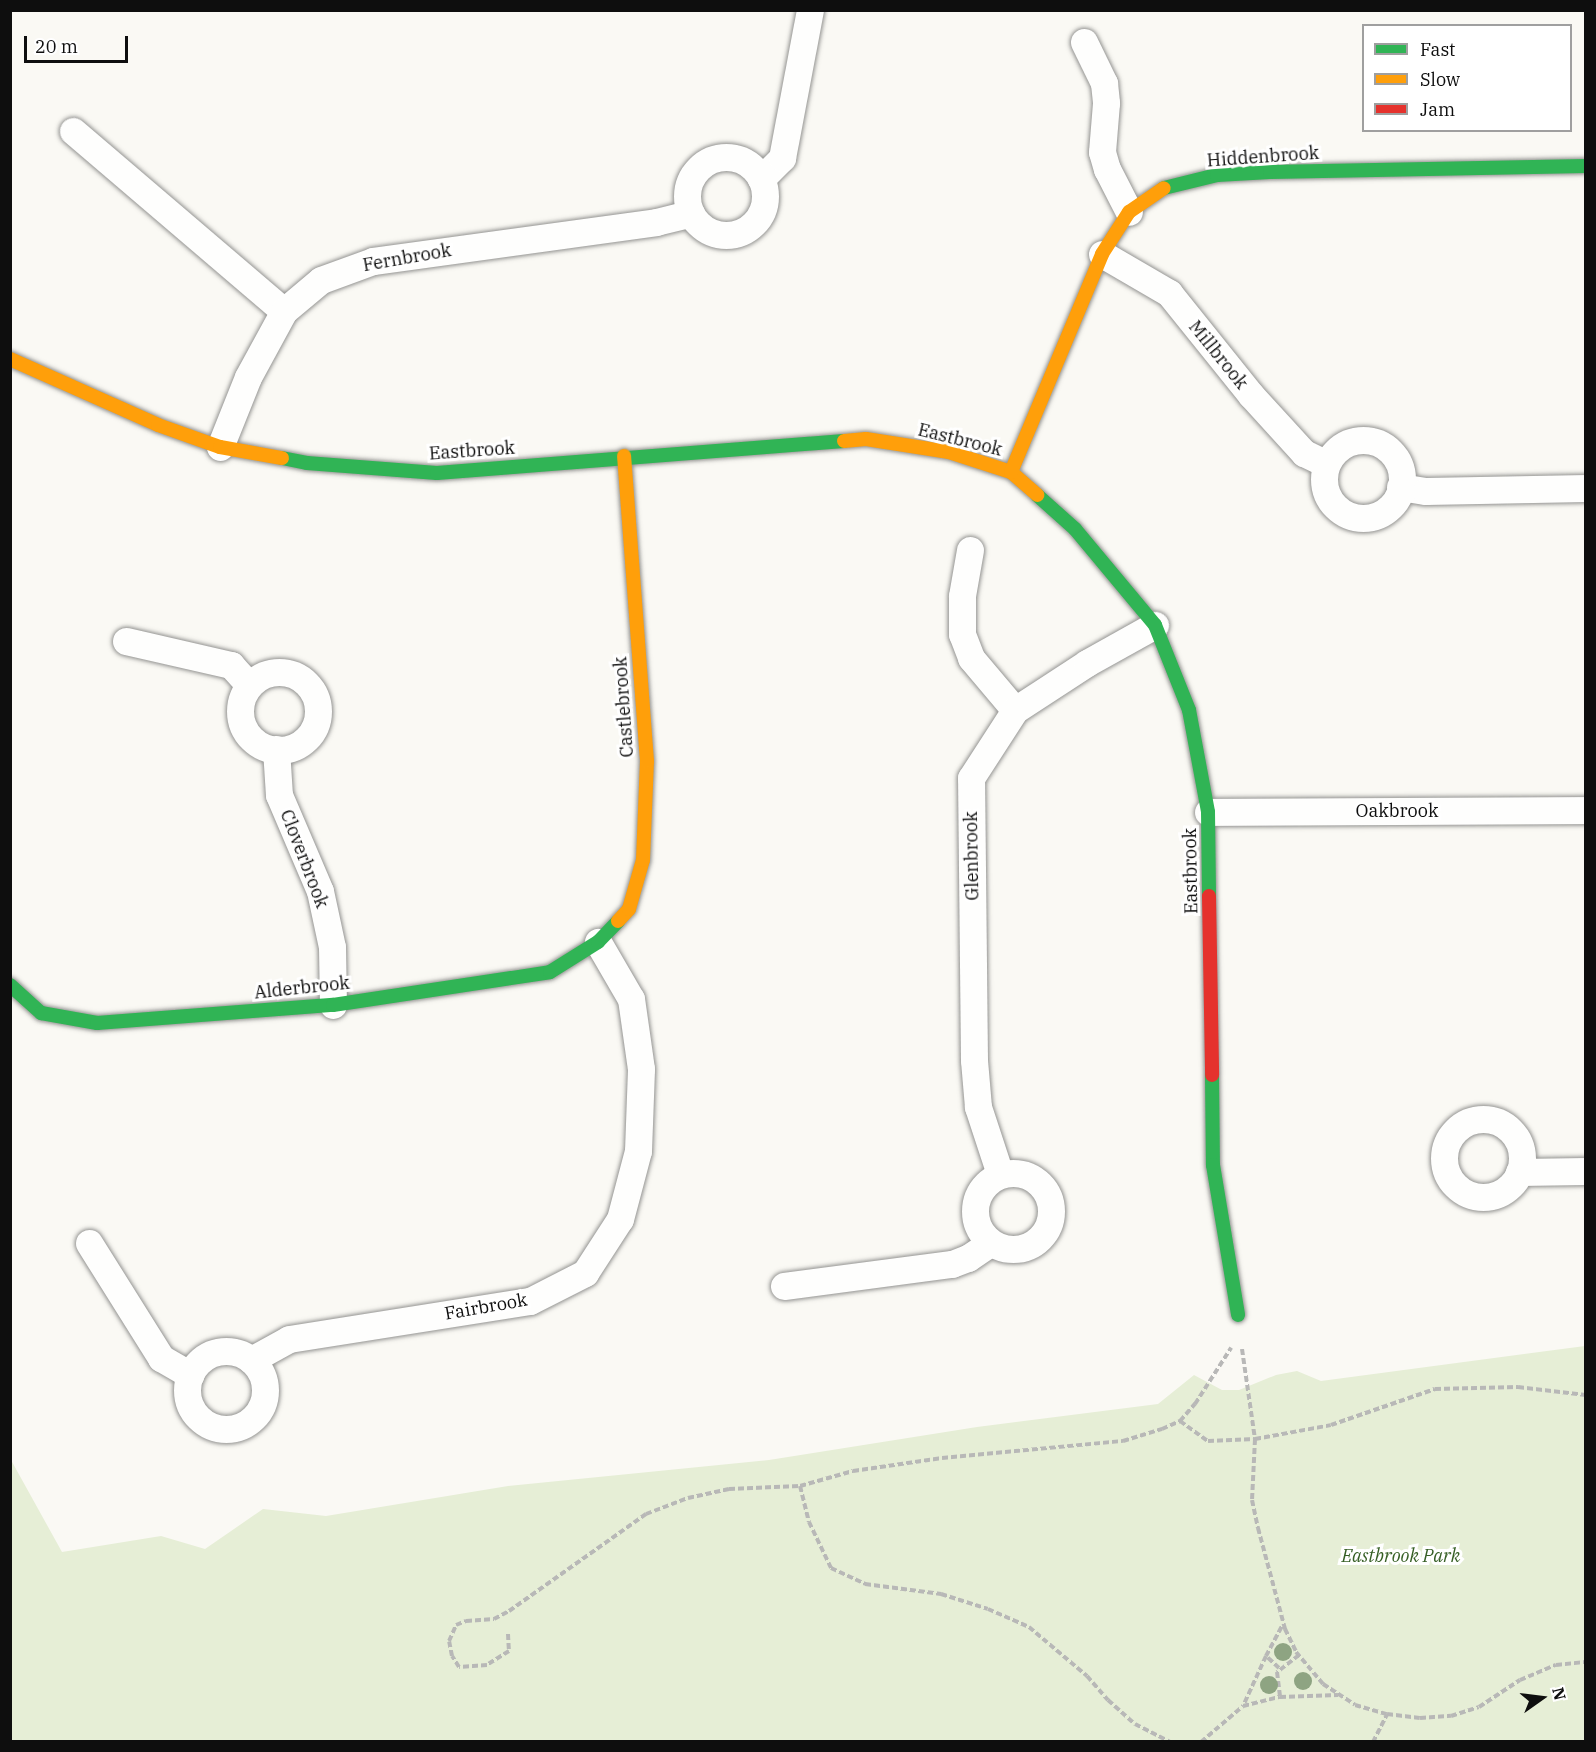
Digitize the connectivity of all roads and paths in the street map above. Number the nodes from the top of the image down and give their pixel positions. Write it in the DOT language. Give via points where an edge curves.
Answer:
graph roads {
  1 [pos="810,10"];
  2 [pos="1084,42"];
  3 [pos="73,131"];
  4 [pos="1586,166"];
  5 [pos="761,179"];
  6 [pos="1128,212"];
  7 [pos="692,213"];
  8 [pos="1102,254"];
  9 [pos="284,311"];
  10 [pos="10,359"];
  11 [pos="220,447"];
  12 [pos="624,456"];
  13 [pos="1327,464"];
  14 [pos="1011,472"];
  15 [pos="1400,487"];
  16 [pos="1586,488"];
  17 [pos="970,550"];
  18 [pos="1155,625"];
  19 [pos="126,641"];
  20 [pos="249,685"];
  21 [pos="1015,711"];
  22 [pos="276,749"];
  23 [pos="1586,810"];
  24 [pos="1208,812"];
  25 [pos="598,942"];
  26 [pos="10,985"];
  27 [pos="333,1005"];
  28 [pos="1586,1171"];
  29 [pos="1519,1172"];
  30 [pos="1000,1174"];
  31 [pos="89,1243"];
  32 [pos="990,1243"];
  33 [pos="784,1286"];
  34 [pos="1238,1315"];
  35 [pos="1240,1335"];
  36 [pos="251,1360"];
  37 [pos="190,1375"];
  38 [pos="1586,1395"];
  39 [pos="1180,1421"];
  40 [pos="1255,1439"];
  41 [pos="800,1486"];
  42 [pos="1283,1624"];
  43 [pos="508,1634"];
  44 [pos="1266,1656"];
  45 [pos="1299,1656"];
  46 [pos="1586,1662"];
  47 [pos="1279,1668"];
  48 [pos="1339,1695"];
  49 [pos="1280,1697"];
  50 [pos="1243,1706"];
  51 [pos="1387,1714"];
  52 [pos="1170,1742"];
  53 [pos="1201,1742"];
  54 [pos="1373,1742"];
  1 -- 5 [label="street" via="782,158"];
  2 -- 6 [label="street" via="1104,83 1102,152"];
  3 -- 9 [label="street"];
  4 -- 6 [label="street, Hiddenbrook" via="1216,175 1165,188"];
  5 -- 7 [label="street" via="754,169 733,158 709,161 692,178 688,202"];
  5 -- 7 [label="street" via="765,203 753,224 743,231 720,234 699,223"];
  6 -- 8 [label="street, Hiddenbrook"];
  7 -- 9 [label="street, Fernbrook" via="656,222 373,261 321,280"];
  8 -- 13 [label="street, Millbrook" via="1169,293 1251,395 1304,453"];
  8 -- 14 [label="street, Hiddenbrook"];
  9 -- 11 [label="street, Fernbrook" via="248,377"];
  10 -- 11 [label="street, Eastbrook" via="158,426"];
  11 -- 12 [label="street, Eastbrook" via="308,463 437,474"];
  12 -- 14 [label="street, Eastbrook" via="866,439 949,452"];
  12 -- 25 [label="street, Castlebrook" via="647,761 643,860 629,909"];
  13 -- 15 [label="street" via="1342,446 1353,441 1378,443 1396,459 1401,470"];
  13 -- 15 [label="street" via="1324,476 1330,500 1349,515 1372,517 1384,512 1393,504"];
  14 -- 18 [label="street, Eastbrook" via="1075,529"];
  15 -- 16 [label="street"];
  17 -- 21 [label="street" via="962,596 962,634 971,658"];
  18 -- 21 [label="street, Glenbrook" via="1087,663"];
  18 -- 24 [label="street, Eastbrook" via="1189,710"];
  19 -- 20 [label="street" via="231,665"];
  20 -- 22 [label="street" via="240,708 246,731 254,741"];
  20 -- 22 [label="street" via="270,673 282,672 304,681 312,690 318,713 312,730 300,744"];
  21 -- 30 [label="street, Glenbrook" via="971,778 974,1060 978,1107"];
  22 -- 27 [label="street, Cloverbrook" via="279,795 320,891 332,947"];
  23 -- 24 [label="street, Oakbrook"];
  24 -- 34 [label="street, Eastbrook" via="1213,1165"];
  25 -- 27 [label="street, Alderbrook" via="550,972"];
  25 -- 36 [label="street, Fairbrook" via="631,999 641,1069 638,1151 620,1219 585,1273 530,1301 289,1339"];
  26 -- 27 [label="street, Alderbrook" via="41,1013 97,1023"];
  28 -- 29 [label="street"];
  30 -- 32 [label="street" via="981,1188 974,1212"];
  30 -- 32 [label="street" via="1012,1172 1035,1179 1052,1211 1044,1234 1036,1242 1013,1250"];
  31 -- 37 [label="street" via="161,1358"];
  32 -- 33 [label="street" via="952,1264"];
  34 -- 35 [label="path"];
  35 -- 39 [label="path"];
  35 -- 40 [label="path"];
  36 -- 37 [label="street" via="240,1354 217,1352 196,1365"];
  36 -- 37 [label="street" via="259,1369 265,1392 256,1415 236,1428 224,1429 201,1420 188,1400"];
  38 -- 40 [label="path" via="1518,1387 1435,1389 1331,1425"];
  39 -- 40 [label="path" via="1208,1441"];
  39 -- 41 [label="path" via="1123,1441 942,1458 853,1471"];
  40 -- 42 [label="path" via="1252,1500"];
  41 -- 43 [label="path" via="729,1489 688,1498 646,1514 509,1611 494,1619 456,1625 449,1641 452,1656 459,1666 487,1665 509,1651"];
  41 -- 52 [label="path" via="809,1522 831,1568 865,1584 941,1594 1029,1627 1087,1676 1135,1724"];
  42 -- 44 [label="path"];
  42 -- 45 [label="path"];
  44 -- 47 [label="path"];
  44 -- 50 [label="path"];
  45 -- 47 [label="path"];
  45 -- 48 [label="path" via="1323,1684"];
  46 -- 51 [label="path" via="1556,1665 1520,1680 1479,1707 1451,1716"];
  47 -- 49 [label="path"];
  48 -- 49 [label="path"];
  48 -- 51 [label="path" via="1355,1705"];
  49 -- 50 [label="path"];
  50 -- 53 [label="path"];
  51 -- 54 [label="path"];
}
